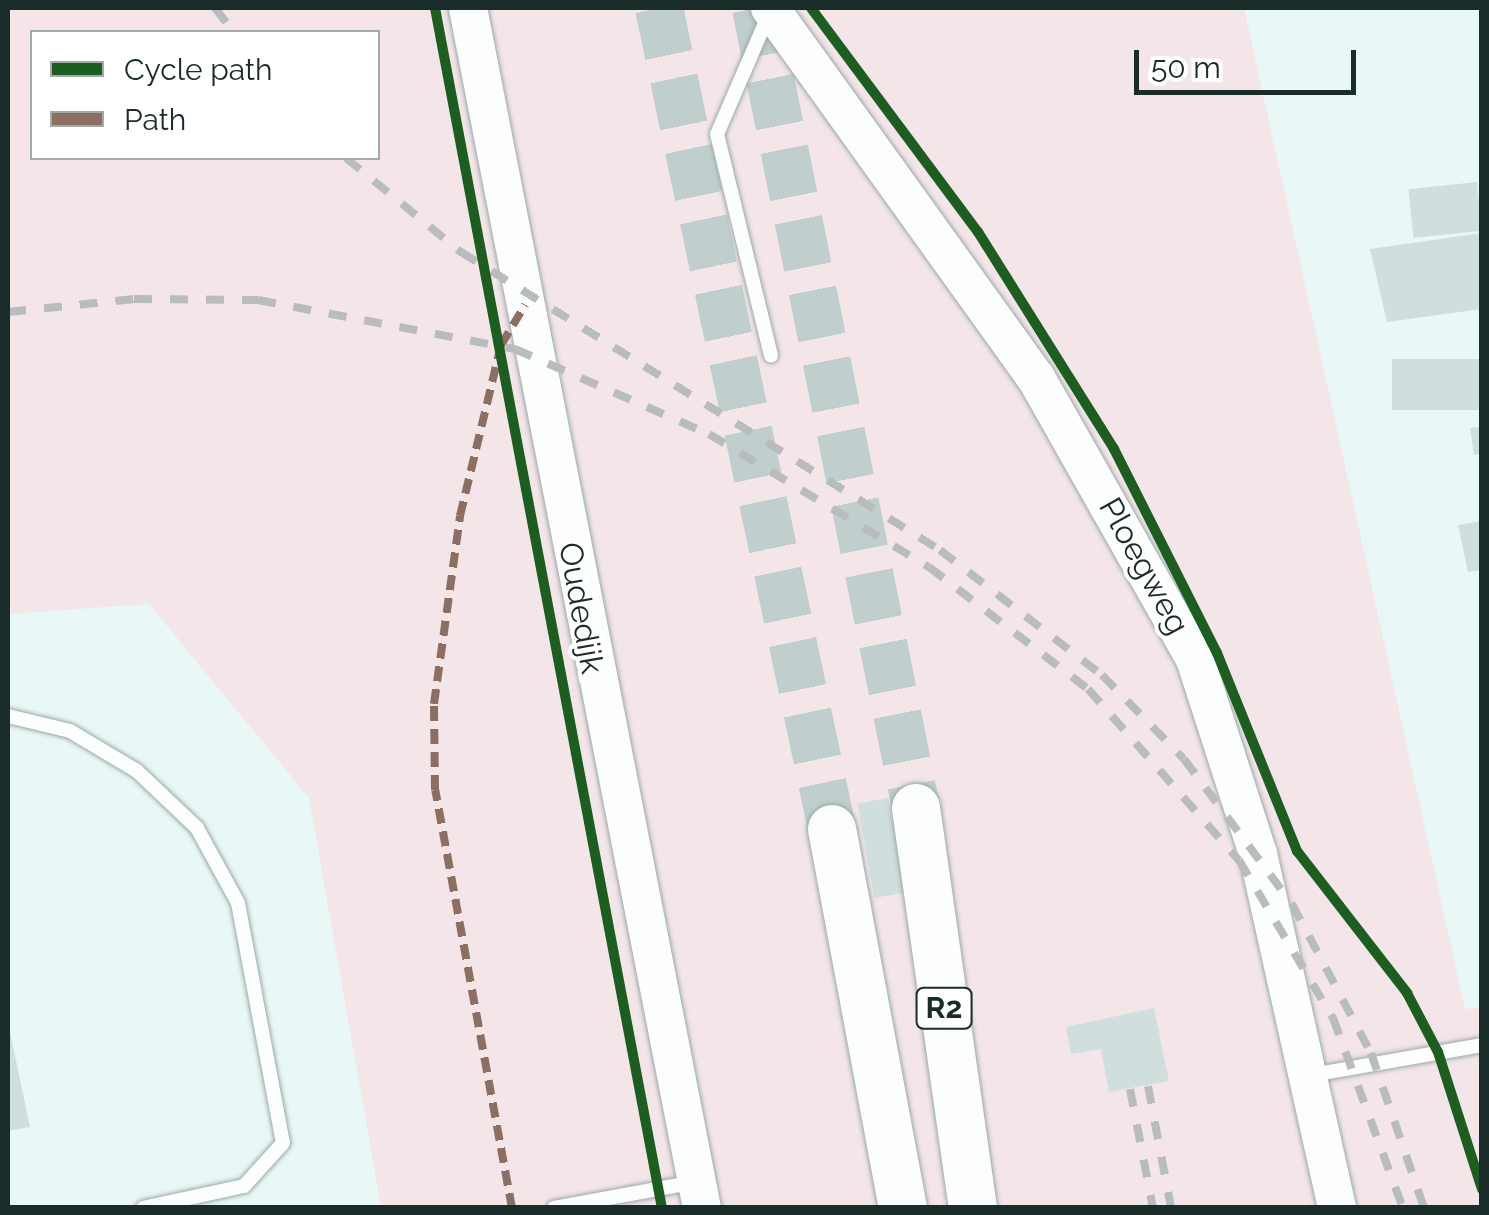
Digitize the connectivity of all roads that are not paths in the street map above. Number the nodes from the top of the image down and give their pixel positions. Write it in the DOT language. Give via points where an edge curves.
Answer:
graph roads {
  1 [pos="468,8"];
  2 [pos="770,8"];
  3 [pos="771,355"];
  4 [pos="8,716"];
  5 [pos="916,808"];
  6 [pos="832,830"];
  7 [pos="1482,1045"];
  8 [pos="1312,1075"];
  9 [pos="699,1195"];
  10 [pos="143,1208"];
  11 [pos="554,1208"];
  12 [pos="903,1208"];
  13 [pos="974,1208"];
  14 [pos="1338,1208"];
  1 -- 9 [label="street, Oudedijk"];
  2 -- 3 [label="lane" via="717,134"];
  2 -- 8 [label="street, Ploegweg" via="1005,330 1194,659 1246,809"];
  4 -- 10 [label="lane" via="70,731 137,770 197,828 238,903 283,1143 244,1186"];
  5 -- 13 [label="highway, R2"];
  6 -- 12 [label="highway, R2"];
  7 -- 8 [label="lane"];
  8 -- 14 [label="street, Ploegweg"];
  9 -- 11 [label="lane"];
}
